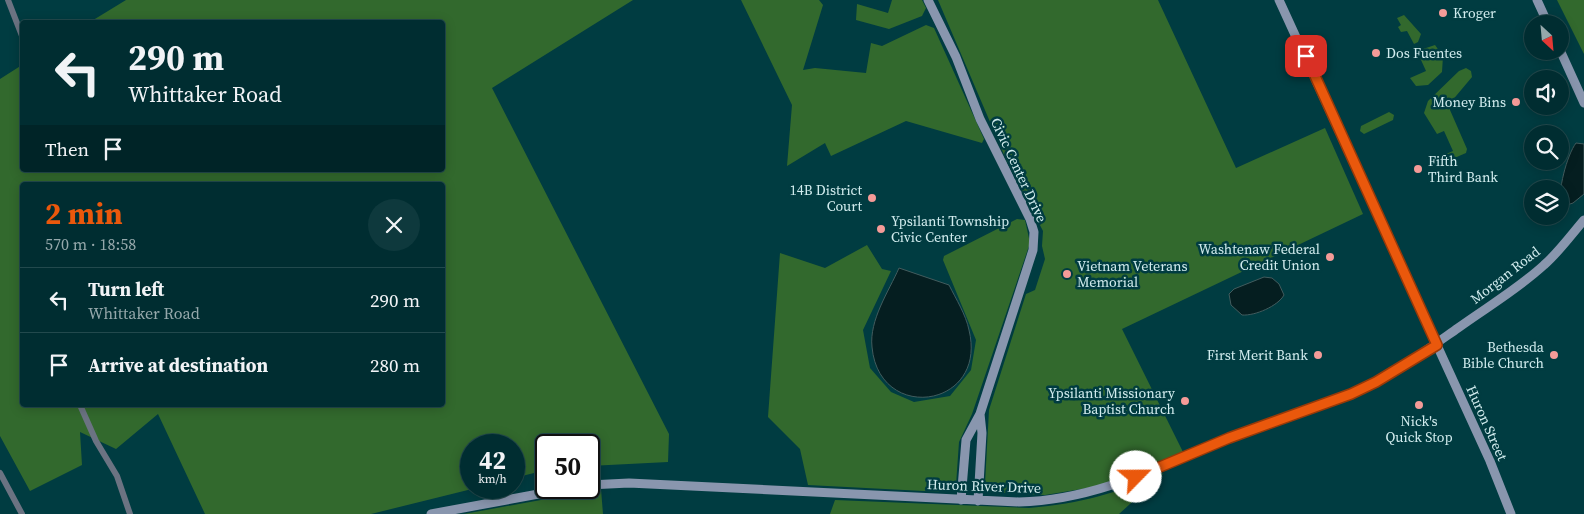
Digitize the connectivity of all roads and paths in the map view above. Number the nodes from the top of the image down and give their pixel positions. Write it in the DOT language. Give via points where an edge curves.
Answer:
graph roads {
  1 [pos="8,0"];
  2 [pos="928,0"];
  3 [pos="1279,0"];
  4 [pos="1537,0"];
  5 [pos="1544,15"];
  6 [pos="20,31"];
  7 [pos="1565,60"];
  8 [pos="1584,103"];
  9 [pos="1584,220"];
  10 [pos="1437,345"];
  11 [pos="81,407"];
  12 [pos="980,414"];
  13 [pos="0,473"];
  14 [pos="600,484"];
  15 [pos="535,495"];
  16 [pos="961,500"];
  17 [pos="978,501"];
  18 [pos="22,514"];
  19 [pos="130,514"];
  20 [pos="431,514"];
  21 [pos="1511,514"];
  1 -- 6 [label="street"];
  2 -- 12 [label="main road, Civic Center Drive" via="1034,232 1033,250"];
  3 -- 10 [label="main road, Huron Street"];
  4 -- 5 [label="main road"];
  7 -- 8 [label="main road"];
  9 -- 10 [label="main road, Morgan Road" via="1527,280"];
  10 -- 17 [label="main road, Huron River Drive" via="1351,394 1229,438 1108,488 1049,501"];
  10 -- 21 [label="main road, Huron Street"];
  11 -- 19 [label="street" via="116,476"];
  12 -- 16 [label="main road, Civic Center Drive" via="966,440"];
  12 -- 17 [label="main road, Civic Center Drive"];
  13 -- 18 [label="street"];
  14 -- 16 [label="main road, Huron River Drive" via="629,483"];
  15 -- 20 [label="main road"];
  16 -- 17 [label="main road, Huron River Drive"];
}
